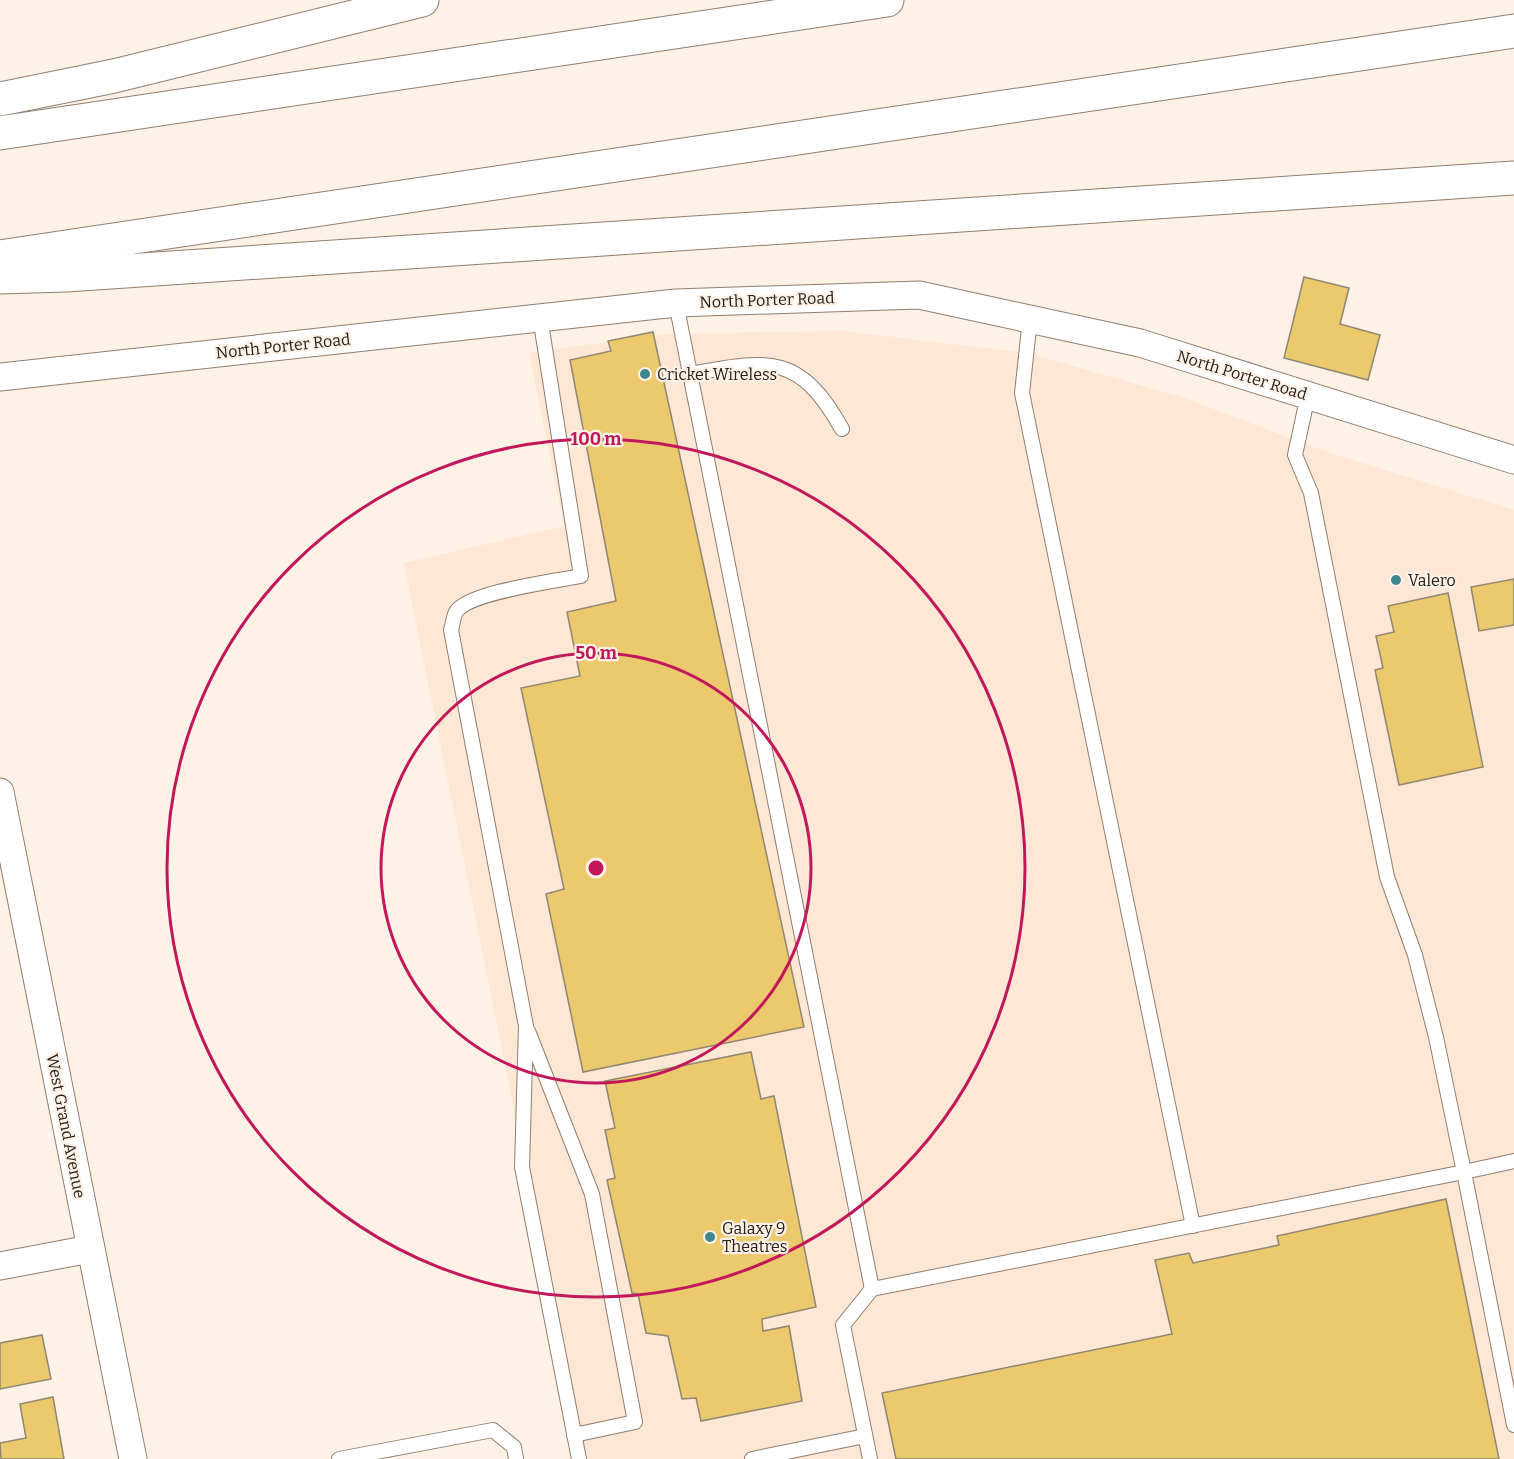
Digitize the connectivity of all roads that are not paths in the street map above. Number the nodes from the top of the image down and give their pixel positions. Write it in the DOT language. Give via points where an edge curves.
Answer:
graph roads {
  1 [pos="422,0"];
  2 [pos="887,0"];
  3 [pos="1502,33"];
  4 [pos="0,99"];
  5 [pos="0,133"];
  6 [pos="1514,178"];
  7 [pos="0,257"];
  8 [pos="0,277"];
  9 [pos="676,303"];
  10 [pos="540,317"];
  11 [pos="1030,319"];
  12 [pos="690,374"];
  13 [pos="0,377"];
  14 [pos="1308,395"];
  15 [pos="842,429"];
  16 [pos="1514,460"];
  17 [pos="0,792"];
  18 [pos="526,1026"];
  19 [pos="1514,1161"];
  20 [pos="1464,1172"];
  21 [pos="1193,1226"];
  22 [pos="90,1249"];
  23 [pos="0,1266"];
  24 [pos="872,1289"];
  25 [pos="1514,1425"];
  26 [pos="574,1435"];
  27 [pos="865,1436"];
  28 [pos="133,1459"];
  29 [pos="339,1459"];
  30 [pos="516,1459"];
  31 [pos="579,1459"];
  32 [pos="752,1459"];
  33 [pos="870,1459"];
  1 -- 4 [label="highway" via="126,73"];
  2 -- 5 [label="highway"];
  3 -- 7 [label="highway"];
  6 -- 8 [label="highway"];
  9 -- 10 [label="street, North Porter Road"];
  9 -- 11 [label="street, North Porter Road" via="919,295"];
  9 -- 12 [label="lane"];
  10 -- 13 [label="street, North Porter Road"];
  10 -- 18 [label="lane" via="581,576 469,601 456,611 451,630"];
  11 -- 14 [label="street, North Porter Road" via="1140,343"];
  11 -- 21 [label="lane" via="1022,393"];
  12 -- 15 [label="lane" via="749,364 777,365 813,388"];
  12 -- 24 [label="lane"];
  14 -- 16 [label="street, North Porter Road"];
  14 -- 20 [label="lane" via="1295,455 1311,493 1387,877 1415,955"];
  17 -- 22 [label="street, West Grand Avenue"];
  18 -- 26 [label="lane" via="522,1167"];
  18 -- 26 [label="lane" via="592,1194 635,1422"];
  19 -- 20 [label="lane"];
  20 -- 21 [label="lane"];
  20 -- 25 [label="lane"];
  21 -- 24 [label="lane"];
  22 -- 23 [label="street"];
  22 -- 28 [label="street, West Grand Avenue"];
  24 -- 27 [label="lane" via="843,1325"];
  26 -- 31 [label="lane"];
  27 -- 32 [label="lane"];
  27 -- 33 [label="lane"];
  29 -- 30 [label="lane" via="493,1430 514,1447"];
}
